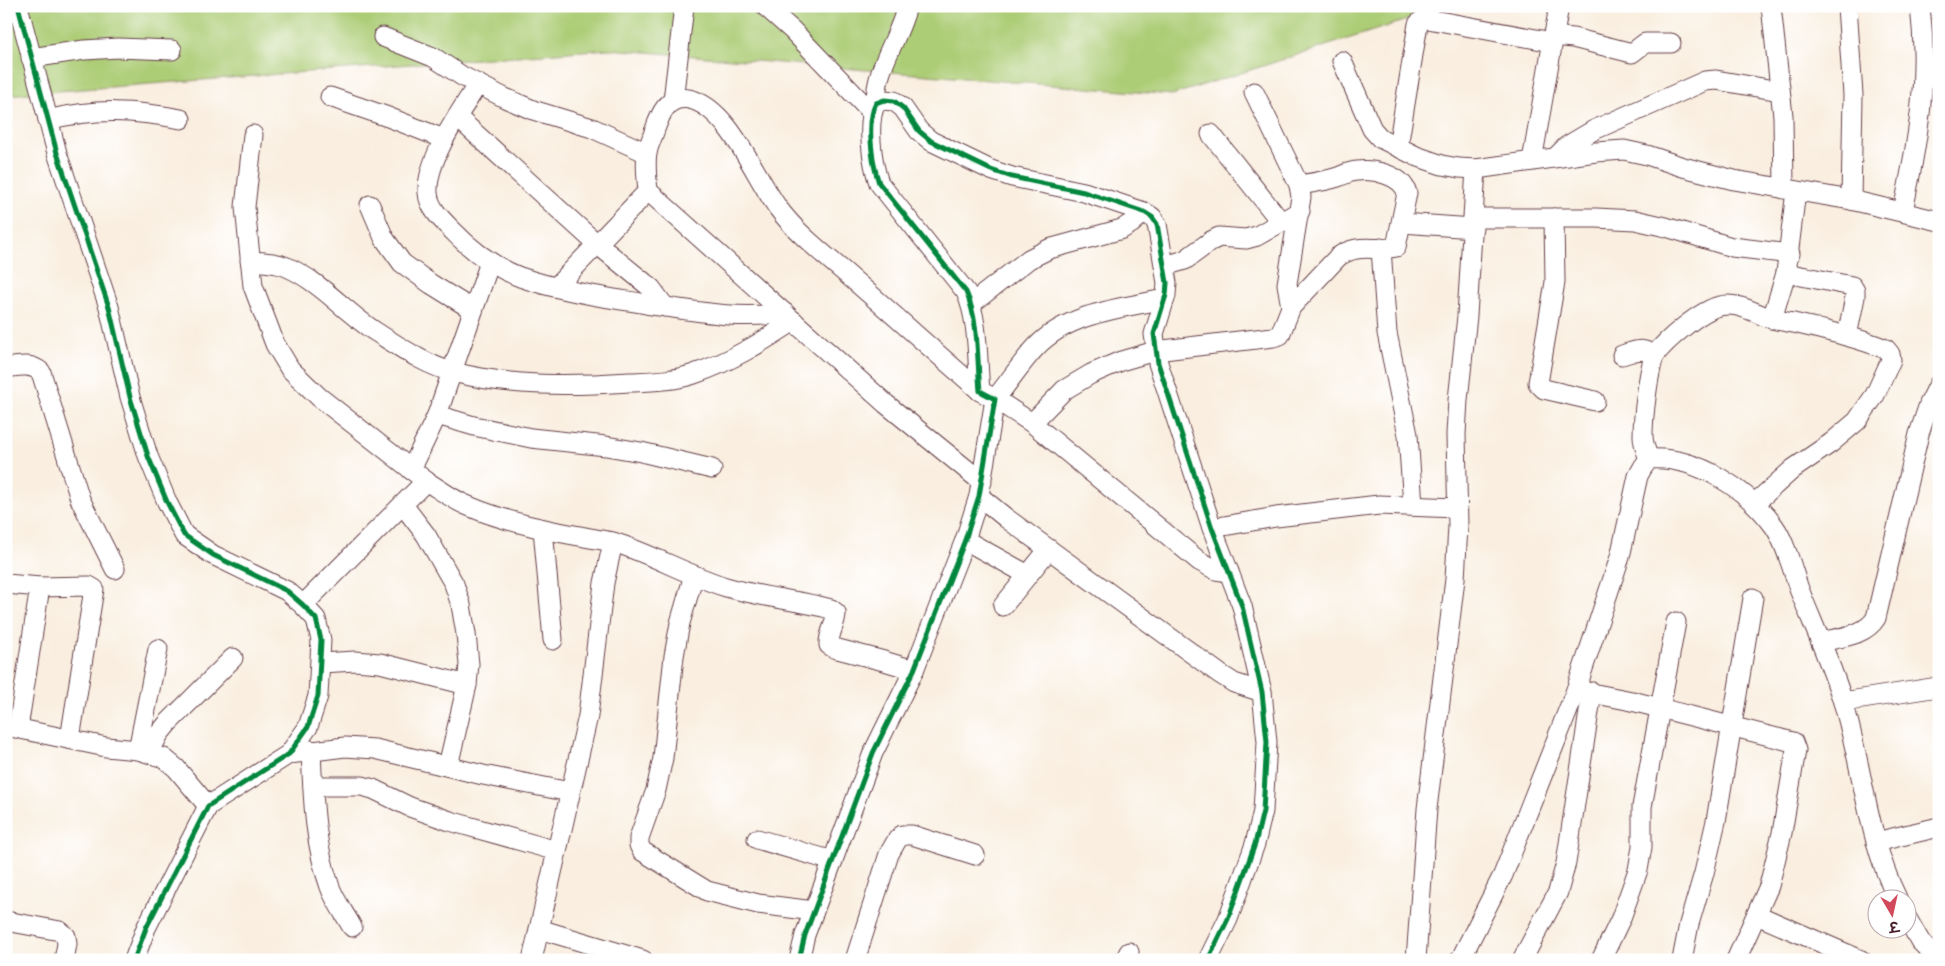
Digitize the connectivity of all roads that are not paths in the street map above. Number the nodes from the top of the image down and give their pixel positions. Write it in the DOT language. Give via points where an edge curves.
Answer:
graph roads {
  1 [pos="18,6"];
  2 [pos="684,6"];
  3 [pos="765,6"];
  4 [pos="907,6"];
  5 [pos="1559,6"];
  6 [pos="1771,6"];
  7 [pos="1847,6"];
  8 [pos="1920,6"];
  9 [pos="1430,12"];
  10 [pos="382,37"];
  11 [pos="1553,39"];
  12 [pos="1671,43"];
  13 [pos="172,50"];
  14 [pos="31,58"];
  15 [pos="1342,61"];
  16 [pos="478,84"];
  17 [pos="1780,91"];
  18 [pos="1254,92"];
  19 [pos="330,97"];
  20 [pos="673,101"];
  21 [pos="873,107"];
  22 [pos="457,117"];
  23 [pos="181,119"];
  24 [pos="48,120"];
  25 [pos="1211,134"];
  26 [pos="252,135"];
  27 [pos="444,139"];
  28 [pos="1398,148"];
  29 [pos="647,153"];
  30 [pos="1556,157"];
  31 [pos="1532,161"];
  32 [pos="1476,169"];
  33 [pos="1299,186"];
  34 [pos="1790,190"];
  35 [pos="648,191"];
  36 [pos="1851,200"];
  37 [pos="370,204"];
  38 [pos="1903,211"];
  39 [pos="1144,212"];
  40 [pos="1300,212"];
  41 [pos="1554,218"];
  42 [pos="1939,220"];
  43 [pos="1281,222"];
  44 [pos="1402,223"];
  45 [pos="1473,223"];
  46 [pos="597,244"];
  47 [pos="1381,248"];
  48 [pos="1790,254"];
  49 [pos="250,261"];
  50 [pos="490,262"];
  51 [pos="1165,266"];
  52 [pos="1786,274"];
  53 [pos="556,287"];
  54 [pos="1164,299"];
  55 [pos="971,304"];
  56 [pos="665,307"];
  57 [pos="1292,307"];
  58 [pos="473,310"];
  59 [pos="789,317"];
  60 [pos="1772,319"];
  61 [pos="1847,336"];
  62 [pos="1155,351"];
  63 [pos="1622,355"];
  64 [pos="1654,356"];
  65 [pos="6,368"];
  66 [pos="452,372"];
  67 [pos="1939,384"];
  68 [pos="988,395"];
  69 [pos="1594,401"];
  70 [pos="436,415"];
  71 [pos="1032,423"];
  72 [pos="1649,459"];
  73 [pos="712,469"];
  74 [pos="419,476"];
  75 [pos="980,489"];
  76 [pos="1755,503"];
  77 [pos="403,505"];
  78 [pos="1413,505"];
  79 [pos="1458,508"];
  80 [pos="1212,528"];
  81 [pos="543,529"];
  82 [pos="966,540"];
  83 [pos="613,542"];
  84 [pos="1050,549"];
  85 [pos="115,569"];
  86 [pos="1229,572"];
  87 [pos="694,575"];
  88 [pos="1028,575"];
  89 [pos="6,584"];
  90 [pos="40,587"];
  91 [pos="1753,598"];
  92 [pos="304,605"];
  93 [pos="1003,606"];
  94 [pos="1676,622"];
  95 [pos="553,640"];
  96 [pos="1821,642"];
  97 [pos="158,649"];
  98 [pos="233,658"];
  99 [pos="321,663"];
  100 [pos="914,670"];
  101 [pos="466,685"];
  102 [pos="1938,687"];
  103 [pos="1584,691"];
  104 [pos="1262,692"];
  105 [pos="1843,702"];
  106 [pos="1660,709"];
  107 [pos="1731,726"];
  108 [pos="12,727"];
  109 [pos="70,739"];
  110 [pos="311,750"];
  111 [pos="144,751"];
  112 [pos="289,754"];
  113 [pos="448,766"];
  114 [pos="313,786"];
  115 [pos="570,792"];
  116 [pos="208,806"];
  117 [pos="1939,827"];
  118 [pos="757,839"];
  119 [pos="1876,842"];
  120 [pos="557,851"];
  121 [pos="975,855"];
  122 [pos="833,861"];
  123 [pos="1893,888"];
  124 [pos="814,911"];
  125 [pos="1757,915"];
  126 [pos="6,921"];
  127 [pos="352,927"];
  128 [pos="539,929"];
  129 [pos="1918,938"];
  130 [pos="1686,958"];
  131 [pos="64,960"];
  132 [pos="134,960"];
  133 [pos="532,960"];
  134 [pos="643,960"];
  135 [pos="799,960"];
  136 [pos="855,960"];
  137 [pos="1208,960"];
  138 [pos="1416,960"];
  139 [pos="1460,960"];
  140 [pos="1522,960"];
  141 [pos="1601,960"];
  142 [pos="1736,960"];
  143 [pos="1861,960"];
  144 [pos="1938,960"];
  1 -- 14 [label="street"];
  2 -- 20 [label="street"];
  3 -- 21 [label="street"];
  4 -- 21 [label="street" via="904,21 876,84"];
  5 -- 11 [label="street"];
  6 -- 17 [label="street"];
  7 -- 36 [label="street" via="1853,95"];
  8 -- 38 [label="street" via="1924,62 1922,99 1918,138"];
  9 -- 11 [label="street"];
  9 -- 28 [label="street" via="1418,24"];
  10 -- 16 [label="street" via="433,57"];
  11 -- 12 [label="street" via="1574,38 1632,53 1645,43"];
  11 -- 31 [label="street"];
  13 -- 14 [label="street" via="84,50"];
  14 -- 24 [label="street"];
  15 -- 28 [label="street" via="1372,129 1380,138"];
  16 -- 22 [label="street"];
  16 -- 29 [label="street" via="533,110 592,128"];
  17 -- 30 [label="street" via="1705,81 1594,130 1567,146"];
  17 -- 34 [label="street"];
  18 -- 33 [label="street"];
  19 -- 27 [label="street"];
  20 -- 29 [label="street" via="661,111"];
  20 -- 68 [label="street" via="688,99 706,106 744,150 779,210 810,241"];
  21 -- 39 [label="street" via="884,100 894,101 931,141 991,170 1084,192"];
  21 -- 55 [label="street" via="872,156 879,183 966,292"];
  22 -- 27 [label="street"];
  22 -- 46 [label="street"];
  23 -- 24 [label="street" via="114,110"];
  24 -- 92 [label="street" via="109,307 145,447 184,535 213,555 287,591"];
  25 -- 43 [label="street"];
  26 -- 49 [label="street" via="245,207"];
  27 -- 50 [label="street" via="431,172 428,193 437,215 465,244"];
  28 -- 32 [label="street" via="1442,165"];
  29 -- 35 [label="street"];
  30 -- 31 [label="street"];
  30 -- 34 [label="street" via="1624,150 1734,180"];
  31 -- 32 [label="street"];
  32 -- 45 [label="street"];
  33 -- 40 [label="street"];
  33 -- 44 [label="street" via="1355,171 1369,170 1392,176 1405,187 1407,194"];
  34 -- 36 [label="street"];
  34 -- 48 [label="street"];
  35 -- 46 [label="street"];
  35 -- 59 [label="street"];
  36 -- 38 [label="street"];
  37 -- 58 [label="street" via="384,238 402,263"];
  38 -- 42 [label="street"];
  39 -- 51 [label="street" via="1157,224"];
  39 -- 55 [label="street" via="1122,229 1049,249 1029,259"];
  40 -- 43 [label="street"];
  40 -- 57 [label="street" via="1287,284"];
  41 -- 45 [label="street"];
  41 -- 48 [label="street" via="1634,220 1732,246"];
  41 -- 69 [label="street" via="1555,282 1538,383 1544,389"];
  43 -- 51 [label="street" via="1246,239 1219,237 1185,260"];
  44 -- 45 [label="street"];
  44 -- 47 [label="street" via="1396,247"];
  45 -- 79 [label="street" via="1456,434"];
  46 -- 53 [label="street"];
  46 -- 56 [label="street" via="651,288"];
  47 -- 57 [label="street" via="1346,251"];
  47 -- 78 [label="street" via="1386,324 1408,435"];
  48 -- 52 [label="street"];
  49 -- 66 [label="street" via="288,267 373,330 420,359"];
  49 -- 74 [label="street" via="253,286 274,344 290,368 319,398"];
  50 -- 53 [label="street" via="519,276"];
  50 -- 58 [label="street"];
  51 -- 54 [label="street" via="1167,283"];
  52 -- 60 [label="street"];
  52 -- 61 [label="street" via="1852,286 1855,297"];
  53 -- 56 [label="street"];
  54 -- 62 [label="street" via="1154,334"];
  54 -- 68 [label="street" via="1077,320 1054,332"];
  55 -- 68 [label="street"];
  56 -- 59 [label="street" via="734,316"];
  57 -- 62 [label="street" via="1280,335 1273,338"];
  58 -- 66 [label="street"];
  59 -- 66 [label="street" via="757,345 717,366 661,380 530,385"];
  59 -- 75 [label="street"];
  60 -- 61 [label="street"];
  60 -- 64 [label="street" via="1722,305 1675,334"];
  61 -- 76 [label="street" via="1886,349 1890,354 1891,360 1875,395 1857,421 1793,469"];
  62 -- 71 [label="street" via="1121,361 1064,390"];
  62 -- 80 [label="street"];
  63 -- 64 [label="street" via="1647,350"];
  64 -- 72 [label="street" via="1643,435"];
  65 -- 85 [label="street" via="35,367 41,372 80,499"];
  66 -- 70 [label="street"];
  67 -- 96 [label="street" via="1919,434 1876,618 1858,632"];
  68 -- 71 [label="street"];
  68 -- 75 [label="street"];
  70 -- 73 [label="street" via="531,438 606,446"];
  70 -- 74 [label="street"];
  71 -- 86 [label="street" via="1199,561 1216,570"];
  72 -- 76 [label="street" via="1676,460 1693,465"];
  72 -- 103 [label="street" via="1638,476"];
  74 -- 77 [label="street"];
  74 -- 81 [label="street" via="465,505"];
  75 -- 82 [label="street"];
  75 -- 84 [label="street"];
  76 -- 96 [label="street" via="1776,528"];
  77 -- 92 [label="street"];
  77 -- 101 [label="street" via="426,535 454,584 466,634 469,664"];
  78 -- 79 [label="street"];
  78 -- 80 [label="street" via="1338,509"];
  79 -- 138 [label="street" via="1455,579 1427,809"];
  80 -- 86 [label="street"];
  81 -- 83 [label="street"];
  81 -- 95 [label="street"];
  82 -- 88 [label="street"];
  82 -- 100 [label="street"];
  83 -- 87 [label="street" via="635,548"];
  83 -- 115 [label="street" via="604,583 588,716"];
  84 -- 88 [label="street"];
  84 -- 104 [label="street" via="1220,674 1234,683"];
  86 -- 104 [label="street" via="1242,606"];
  87 -- 100 [label="street" via="727,587 831,609 836,614 829,645"];
  87 -- 124 [label="street" via="674,656 663,758 639,845 642,851 707,891 758,904"];
  88 -- 93 [label="street"];
  89 -- 90 [label="street"];
  90 -- 108 [label="street"];
  90 -- 109 [label="street" via="89,586 94,589"];
  91 -- 107 [label="street"];
  92 -- 99 [label="street" via="316,620 321,640"];
  94 -- 106 [label="street"];
  96 -- 105 [label="street"];
  97 -- 111 [label="street"];
  98 -- 111 [label="street"];
  99 -- 101 [label="street" via="380,663"];
  99 -- 112 [label="street" via="318,696 308,727"];
  100 -- 122 [label="street" via="873,753"];
  101 -- 113 [label="street"];
  102 -- 105 [label="street"];
  103 -- 106 [label="street"];
  103 -- 139 [label="street" via="1504,875"];
  103 -- 140 [label="street" via="1566,863 1558,892"];
  104 -- 137 [label="street" via="1268,742 1263,811 1242,882"];
  105 -- 119 [label="street"];
  106 -- 107 [label="street"];
  106 -- 141 [label="street" via="1642,807 1638,870 1621,918"];
  107 -- 125 [label="street" via="1785,738 1793,742 1796,750 1782,833 1769,886"];
  107 -- 130 [label="street" via="1716,821 1689,924"];
  108 -- 109 [label="street"];
  109 -- 111 [label="street"];
  110 -- 112 [label="street"];
  110 -- 113 [label="street" via="375,749"];
  110 -- 114 [label="street"];
  111 -- 116 [label="street" via="164,758 176,768"];
  112 -- 116 [label="street"];
  113 -- 115 [label="street"];
  114 -- 120 [label="street" via="362,786 410,808"];
  114 -- 127 [label="street" via="316,832 330,888"];
  115 -- 120 [label="street"];
  116 -- 132 [label="street" via="146,928"];
  117 -- 119 [label="street"];
  118 -- 122 [label="street"];
  119 -- 123 [label="street"];
  120 -- 128 [label="street"];
  121 -- 136 [label="street" via="912,836 902,836 897,840 889,854"];
  122 -- 124 [label="street"];
  124 -- 135 [label="street"];
  125 -- 142 [label="street"];
  125 -- 143 [label="street"];
  126 -- 131 [label="street" via="60,931 66,936"];
  128 -- 133 [label="street"];
  128 -- 134 [label="street"];
  129 -- 144 [label="street"];
}
